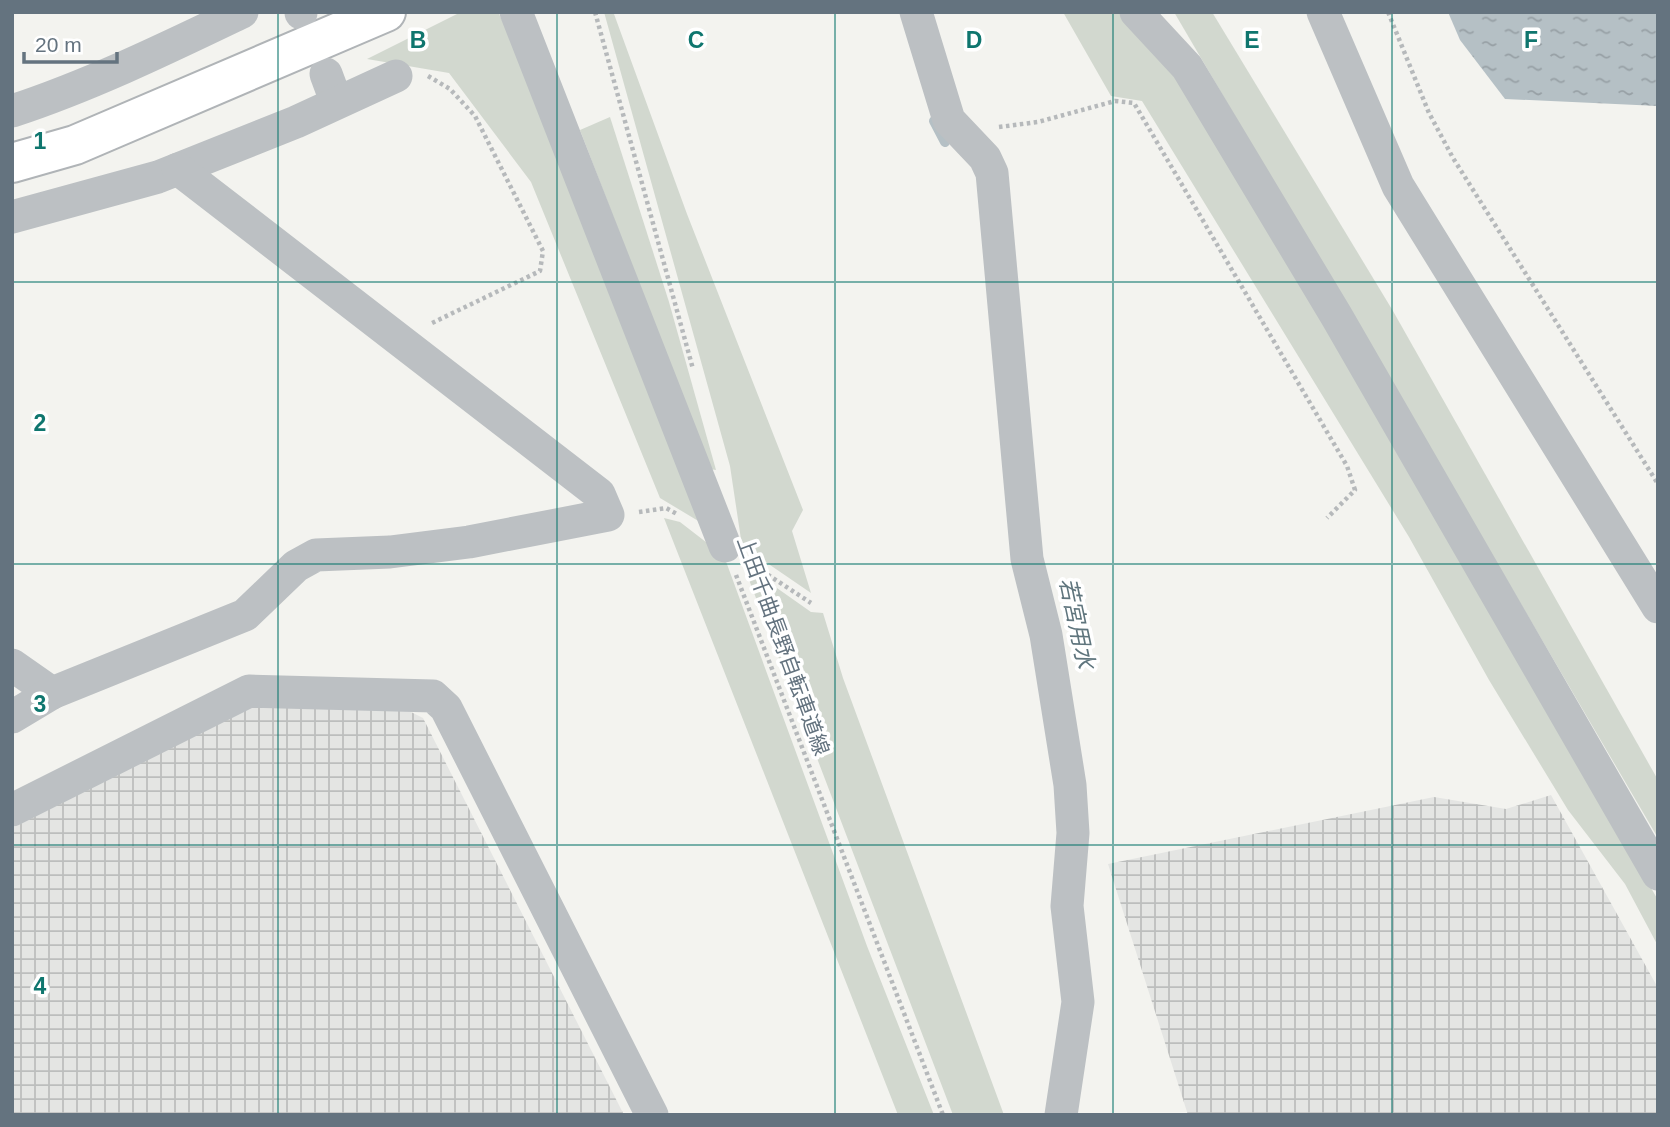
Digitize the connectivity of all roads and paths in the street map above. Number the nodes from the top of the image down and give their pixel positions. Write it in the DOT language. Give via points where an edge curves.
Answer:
graph roads {
  1 [pos="242,12"];
  2 [pos="386,12"];
  3 [pos="516,12"];
  4 [pos="596,12"];
  5 [pos="916,12"];
  6 [pos="1136,12"];
  7 [pos="1323,12"];
  8 [pos="1388,12"];
  9 [pos="396,76"];
  10 [pos="12,111"];
  11 [pos="960,132"];
  12 [pos="12,163"];
  13 [pos="178,169"];
  14 [pos="12,217"];
  15 [pos="432,323"];
  16 [pos="696,378"];
  17 [pos="1658,484"];
  18 [pos="1327,518"];
  19 [pos="725,546"];
  20 [pos="811,603"];
  21 [pos="1658,607"];
  22 [pos="12,665"];
  23 [pos="52,693"];
  24 [pos="12,718"];
  25 [pos="12,810"];
  26 [pos="1658,874"];
  27 [pos="652,1115"];
  28 [pos="943,1115"];
  29 [pos="1061,1115"];
  1 -- 10 [label="street" via="51,99"];
  2 -- 12 [label="main road" via="75,145"];
  3 -- 19 [label="street"];
  4 -- 16 [label="path"];
  5 -- 11 [label="street" via="949,120"];
  6 -- 26 [label="street" via="1187,68 1337,317"];
  7 -- 21 [label="street" via="1398,186"];
  8 -- 17 [label="path" via="1429,113 1453,158"];
  9 -- 13 [label="street" via="331,88 296,122"];
  9 -- 15 [label="path" via="425,74 450,89 475,116 542,251 540,271"];
  11 -- 18 [label="path" via="1038,122 1115,101 1134,103 1347,466 1355,490"];
  11 -- 29 [label="street" via="985,158 992,173 1027,559 1046,635 1070,785 1073,833 1067,906 1078,1002"];
  13 -- 14 [label="street"];
  13 -- 23 [label="street" via="599,494 608,515 469,542 316,555 296,565 245,615"];
  19 -- 20 [label="path"];
  19 -- 28 [label="path, 上田千曲長野自転車道線"];
  22 -- 23 [label="street"];
  23 -- 24 [label="street"];
  25 -- 27 [label="street" via="249,691 433,696 446,708"];
}
